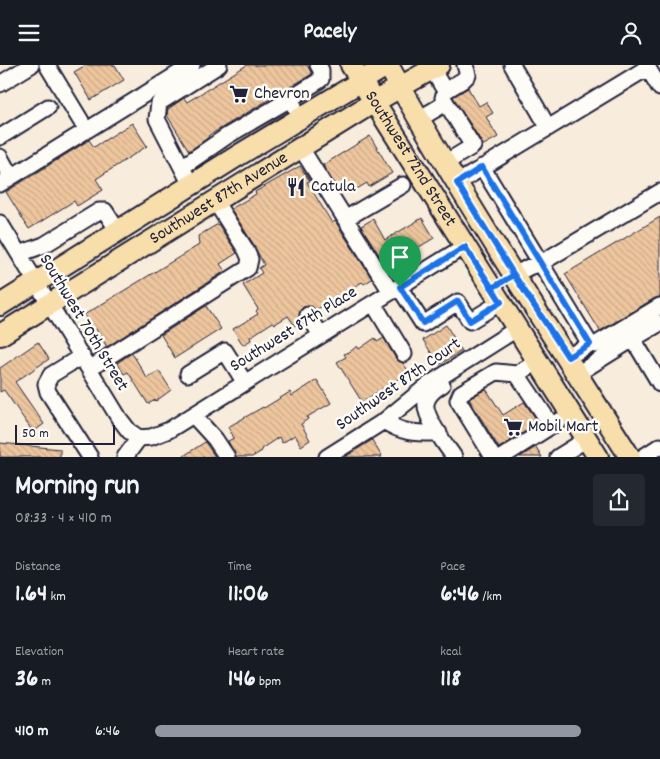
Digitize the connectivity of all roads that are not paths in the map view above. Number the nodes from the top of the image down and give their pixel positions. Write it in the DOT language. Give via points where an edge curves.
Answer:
graph roads {
  1 [pos="31,65"];
  2 [pos="47,65"];
  3 [pos="192,65"];
  4 [pos="219,65"];
  5 [pos="318,65"];
  6 [pos="388,65"];
  7 [pos="465,65"];
  8 [pos="512,65"];
  9 [pos="647,66"];
  10 [pos="436,67"];
  11 [pos="356,73"];
  12 [pos="0,84"];
  13 [pos="400,87"];
  14 [pos="660,88"];
  15 [pos="445,97"];
  16 [pos="290,99"];
  17 [pos="374,102"];
  18 [pos="48,107"];
  19 [pos="301,118"];
  20 [pos="418,119"];
  21 [pos="81,121"];
  22 [pos="548,127"];
  23 [pos="228,136"];
  24 [pos="0,137"];
  25 [pos="301,148"];
  26 [pos="239,155"];
  27 [pos="0,157"];
  28 [pos="445,163"];
  29 [pos="182,167"];
  30 [pos="482,167"];
  31 [pos="5,180"];
  32 [pos="457,183"];
  33 [pos="191,185"];
  34 [pos="403,185"];
  35 [pos="660,192"];
  36 [pos="215,201"];
  37 [pos="345,219"];
  38 [pos="1,226"];
  39 [pos="118,231"];
  40 [pos="465,247"];
  41 [pos="18,254"];
  42 [pos="541,263"];
  43 [pos="514,275"];
  44 [pos="36,283"];
  45 [pos="395,289"];
  46 [pos="496,295"];
  47 [pos="373,303"];
  48 [pos="49,304"];
  49 [pos="0,305"];
  50 [pos="660,306"];
  51 [pos="308,315"];
  52 [pos="660,323"];
  53 [pos="520,331"];
  54 [pos="0,335"];
  55 [pos="321,335"];
  56 [pos="633,339"];
  57 [pos="590,344"];
  58 [pos="404,354"];
  59 [pos="538,361"];
  60 [pos="85,363"];
  61 [pos="573,366"];
  62 [pos="188,374"];
  63 [pos="517,374"];
  64 [pos="245,383"];
  65 [pos="660,384"];
  66 [pos="593,399"];
  67 [pos="570,413"];
  68 [pos="193,415"];
  69 [pos="384,421"];
  70 [pos="552,426"];
  71 [pos="439,433"];
  72 [pos="139,438"];
  73 [pos="660,447"];
  74 [pos="588,450"];
  75 [pos="90,457"];
  76 [pos="125,457"];
  77 [pos="227,457"];
  78 [pos="328,457"];
  79 [pos="454,457"];
  80 [pos="494,457"];
  81 [pos="502,457"];
  82 [pos="558,457"];
  83 [pos="630,457"];
  84 [pos="643,457"];
  1 -- 12 [label="street"];
  2 -- 21 [label="street"];
  3 -- 31 [label="street"];
  4 -- 29 [label="street" via="159,103 157,119"];
  5 -- 16 [label="street" via="321,79"];
  6 -- 11 [label="main road, Southwest 87th Avenue"];
  6 -- 13 [label="main road, Southwest 72nd Street"];
  7 -- 15 [label="street" via="468,75"];
  8 -- 22 [label="street"];
  9 -- 14 [label="street"];
  9 -- 22 [label="street"];
  10 -- 13 [label="main road, Southwest 87th Avenue"];
  10 -- 15 [label="street"];
  11 -- 17 [label="main road, Southwest 72nd Street"];
  11 -- 19 [label="main road, Southwest 87th Avenue"];
  13 -- 17 [label="main road, Southwest 87th Avenue"];
  13 -- 20 [label="main road, Southwest 72nd Street"];
  15 -- 20 [label="street"];
  15 -- 28 [label="street" via="473,146"];
  16 -- 19 [label="street"];
  16 -- 23 [label="street"];
  17 -- 25 [label="main road, Southwest 87th Avenue"];
  17 -- 40 [label="main road, Southwest 72nd Street"];
  18 -- 24 [label="street"];
  19 -- 26 [label="main road, Southwest 87th Avenue"];
  20 -- 28 [label="main road, Southwest 72nd Street"];
  22 -- 30 [label="street"];
  23 -- 26 [label="street"];
  23 -- 29 [label="street"];
  25 -- 36 [label="main road, Southwest 87th Avenue"];
  25 -- 37 [label="street"];
  26 -- 33 [label="main road, Southwest 87th Avenue"];
  27 -- 31 [label="street"];
  28 -- 32 [label="main road, Southwest 72nd Street"];
  29 -- 33 [label="street"];
  30 -- 32 [label="street"];
  30 -- 42 [label="street"];
  32 -- 43 [label="main road, Southwest 72nd Street"];
  33 -- 39 [label="main road, Southwest 87th Avenue"];
  34 -- 37 [label="street"];
  35 -- 42 [label="street"];
  36 -- 48 [label="main road, Southwest 87th Avenue"];
  36 -- 60 [label="street" via="250,259 248,268"];
  37 -- 45 [label="street"];
  38 -- 41 [label="street, Southwest 70th Street"];
  39 -- 41 [label="street" via="105,211 99,211 44,245"];
  39 -- 44 [label="main road, Southwest 87th Avenue"];
  40 -- 45 [label="street, Southwest 87th Place"];
  40 -- 46 [label="main road, Southwest 72nd Street"];
  41 -- 44 [label="street, Southwest 70th Street"];
  42 -- 43 [label="street"];
  42 -- 57 [label="street"];
  43 -- 46 [label="main road"];
  43 -- 61 [label="main road, Southwest 72nd Street"];
  44 -- 48 [label="street, Southwest 70th Street"];
  44 -- 49 [label="main road, Southwest 87th Avenue"];
  45 -- 46 [label="street" via="423,323 458,301 470,321"];
  45 -- 47 [label="street, Southwest 87th Place"];
  46 -- 53 [label="main road, Southwest 72nd Street"];
  47 -- 55 [label="street, Southwest 87th Place"];
  47 -- 58 [label="street"];
  48 -- 54 [label="main road, Southwest 87th Avenue"];
  48 -- 60 [label="street, Southwest 70th Street"];
  50 -- 57 [label="street" via="595,345"];
  51 -- 55 [label="street"];
  52 -- 56 [label="street"];
  53 -- 59 [label="main road, Southwest 72nd Street"];
  53 -- 69 [label="street, Southwest 87th Court" via="428,385"];
  53 -- 71 [label="street, Southwest 87th Court" via="428,397 426,408"];
  55 -- 64 [label="street, Southwest 87th Place"];
  56 -- 61 [label="street"];
  56 -- 65 [label="street"];
  57 -- 61 [label="street"];
  59 -- 63 [label="street"];
  59 -- 67 [label="main road, Southwest 72nd Street"];
  60 -- 72 [label="street, Southwest 70th Street" via="124,426"];
  60 -- 75 [label="street" via="52,375 46,384"];
  61 -- 66 [label="main road, Southwest 72nd Street"];
  62 -- 64 [label="street" via="226,351"];
  63 -- 70 [label="street"];
  63 -- 80 [label="street" via="496,372 461,393 458,400"];
  64 -- 68 [label="street, Southwest 87th Place"];
  66 -- 67 [label="main road"];
  66 -- 83 [label="main road, Southwest 72nd Street"];
  67 -- 70 [label="street"];
  67 -- 74 [label="main road, Southwest 72nd Street"];
  68 -- 72 [label="street, Southwest 87th Place" via="163,433"];
  68 -- 77 [label="street"];
  69 -- 71 [label="street" via="408,433"];
  69 -- 78 [label="street, Southwest 87th Court"];
  70 -- 81 [label="street"];
  71 -- 79 [label="street, Southwest 87th Court"];
  72 -- 76 [label="street"];
  73 -- 84 [label="street"];
  74 -- 82 [label="street"];
}
